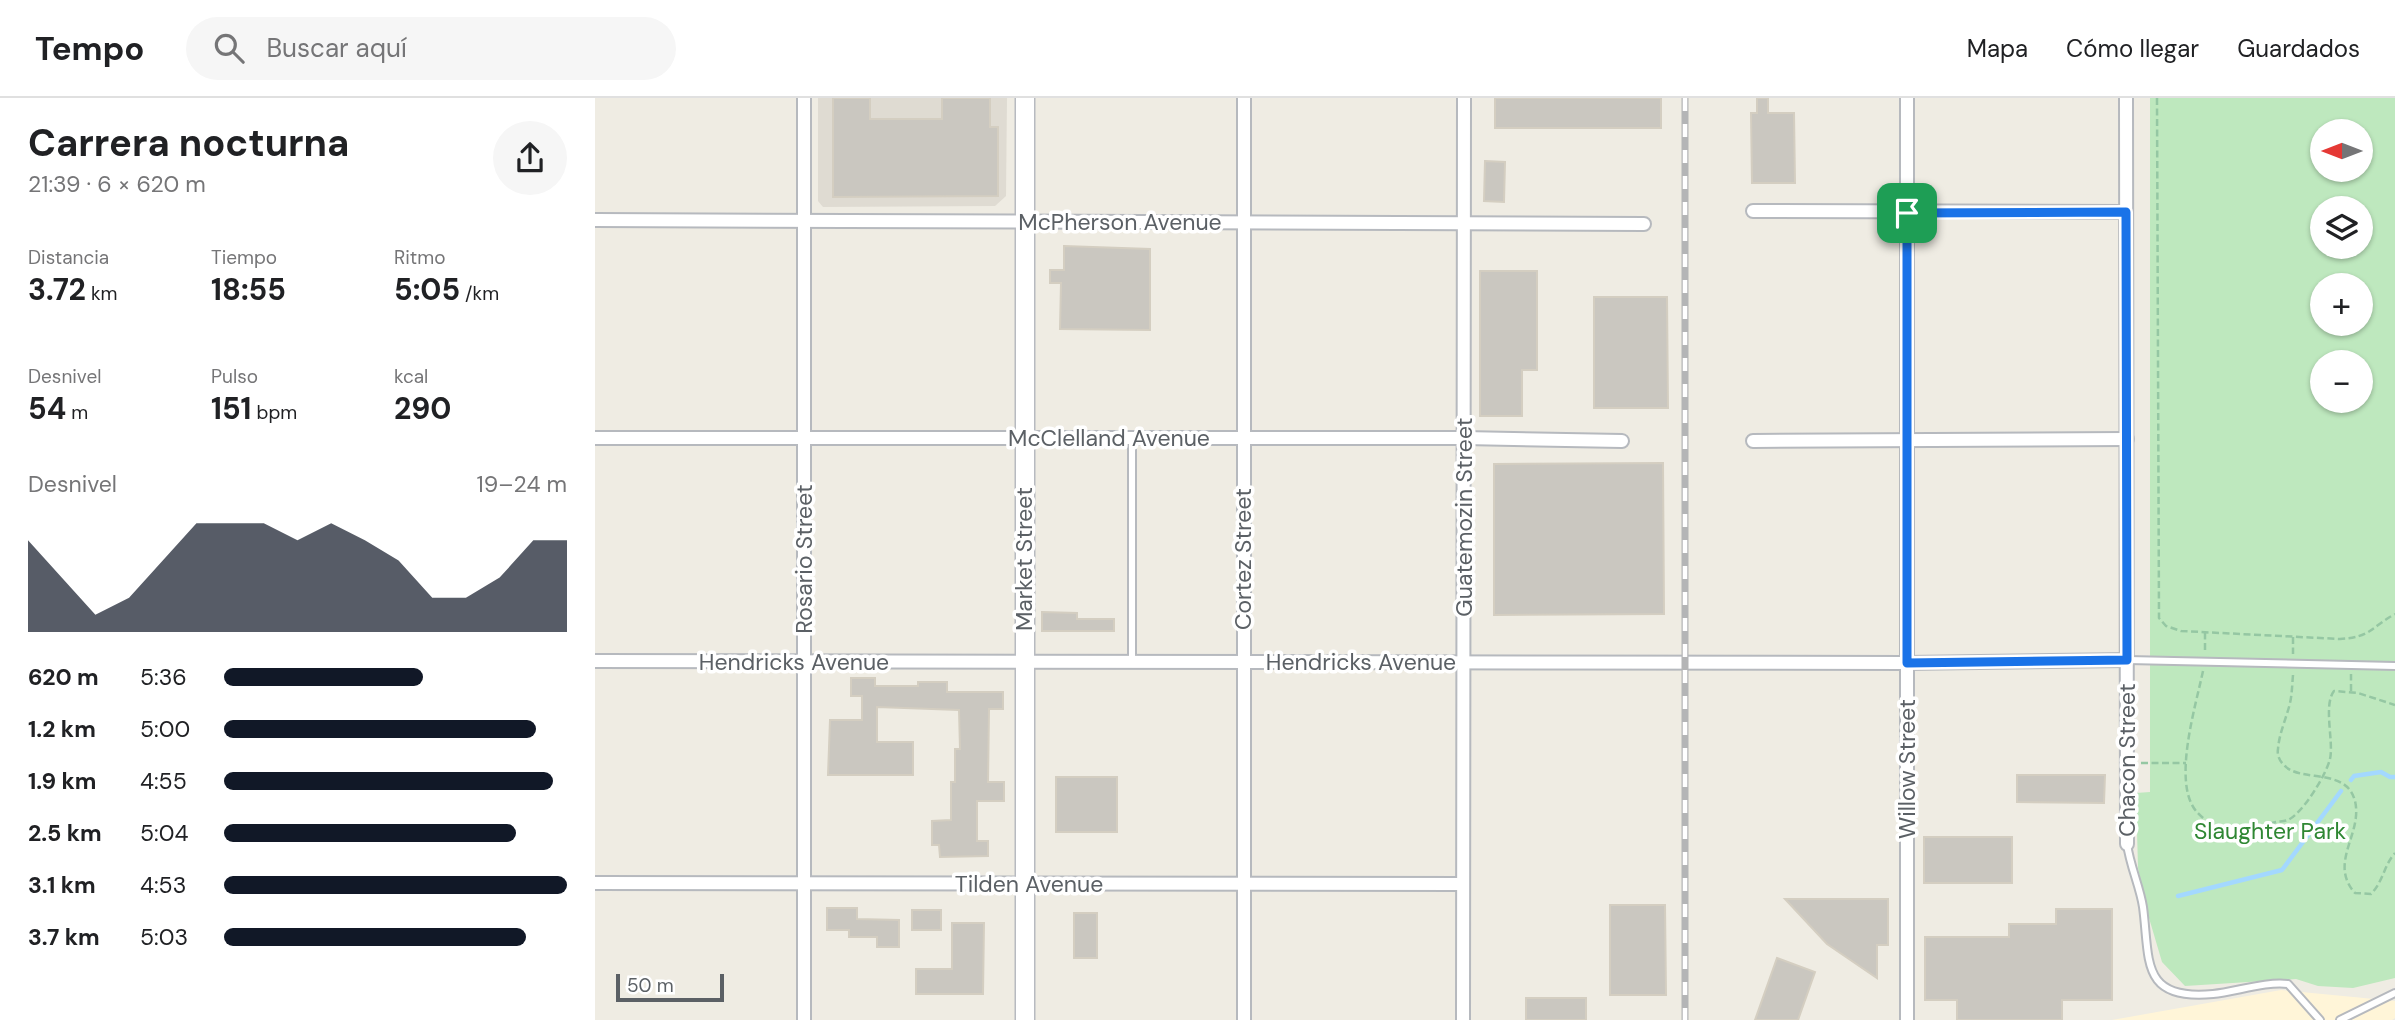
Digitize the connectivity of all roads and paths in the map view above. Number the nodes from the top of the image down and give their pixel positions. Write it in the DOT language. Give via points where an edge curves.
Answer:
graph roads {
  1 [pos="804,98"];
  2 [pos="1025,98"];
  3 [pos="1244,98"];
  4 [pos="1464,98"];
  5 [pos="1907,98"];
  6 [pos="2126,98"];
  7 [pos="2157,98"];
  8 [pos="1753,211"];
  9 [pos="2126,212"];
  10 [pos="1907,213"];
  11 [pos="595,220"];
  12 [pos="804,222"];
  13 [pos="1025,222"];
  14 [pos="1245,223"];
  15 [pos="1464,223"];
  16 [pos="1644,224"];
  17 [pos="1024,437"];
  18 [pos="595,438"];
  19 [pos="804,438"];
  20 [pos="1132,438"];
  21 [pos="1243,438"];
  22 [pos="1464,438"];
  23 [pos="1907,439"];
  24 [pos="2127,439"];
  25 [pos="1622,441"];
  26 [pos="1753,441"];
  27 [pos="2395,614"];
  28 [pos="2205,632"];
  29 [pos="2293,637"];
  30 [pos="2204,653"];
  31 [pos="2127,660"];
  32 [pos="595,661"];
  33 [pos="804,662"];
  34 [pos="1024,662"];
  35 [pos="1132,662"];
  36 [pos="1244,662"];
  37 [pos="1464,663"];
  38 [pos="1907,663"];
  39 [pos="2293,665"];
  40 [pos="2351,666"];
  41 [pos="2395,666"];
  42 [pos="2203,671"];
  43 [pos="2351,691"];
  44 [pos="2395,705"];
  45 [pos="2138,763"];
  46 [pos="2186,763"];
  47 [pos="2321,776"];
  48 [pos="2127,844"];
  49 [pos="2395,853"];
  50 [pos="595,883"];
  51 [pos="804,883"];
  52 [pos="1025,884"];
  53 [pos="1244,884"];
  54 [pos="1463,884"];
  55 [pos="2395,993"];
  56 [pos="804,1020"];
  57 [pos="1025,1020"];
  58 [pos="1244,1020"];
  59 [pos="1463,1020"];
  60 [pos="1907,1020"];
  61 [pos="2320,1020"];
  62 [pos="2340,1020"];
  1 -- 12 [label="street, Rosario Street"];
  2 -- 13 [label="street, Market Street"];
  3 -- 14 [label="street, Cortez Street"];
  4 -- 15 [label="street, Guatemozin Street"];
  5 -- 10 [label="street, Willow Street"];
  6 -- 9 [label="street, Chacon Street"];
  7 -- 28 [label="path" via="2158,613 2172,629"];
  8 -- 10 [label="street"];
  9 -- 10 [label="street"];
  9 -- 24 [label="street, Chacon Street"];
  10 -- 23 [label="street, Willow Street"];
  11 -- 12 [label="street, McPherson Avenue"];
  12 -- 13 [label="street, McPherson Avenue"];
  12 -- 19 [label="street, Rosario Street"];
  13 -- 14 [label="street, McPherson Avenue"];
  13 -- 17 [label="street, Market Street"];
  14 -- 15 [label="street, McPherson Avenue"];
  14 -- 21 [label="street, Cortez Street"];
  15 -- 16 [label="street, McPherson Avenue"];
  15 -- 22 [label="street, Guatemozin Street"];
  17 -- 19 [label="street, McClelland Avenue"];
  17 -- 20 [label="street, McClelland Avenue"];
  17 -- 34 [label="street, Market Street"];
  18 -- 19 [label="street, McClelland Avenue"];
  19 -- 33 [label="street, Rosario Street"];
  20 -- 21 [label="street, McClelland Avenue"];
  20 -- 35 [label="lane"];
  21 -- 22 [label="street, McClelland Avenue"];
  21 -- 36 [label="street, Cortez Street"];
  22 -- 25 [label="street, McClelland Avenue"];
  22 -- 37 [label="street, Guatemozin Street"];
  23 -- 24 [label="street"];
  23 -- 26 [label="street"];
  23 -- 38 [label="street, Willow Street"];
  24 -- 31 [label="street, Chacon Street"];
  27 -- 29 [label="path" via="2370,633 2354,638"];
  28 -- 29 [label="path"];
  28 -- 30 [label="path"];
  29 -- 39 [label="path"];
  31 -- 38 [label="street, Hendricks Avenue"];
  31 -- 39 [label="lane"];
  31 -- 48 [label="street, Chacon Street"];
  32 -- 33 [label="street, Hendricks Avenue"];
  33 -- 34 [label="street, Hendricks Avenue"];
  33 -- 51 [label="street, Rosario Street"];
  34 -- 35 [label="street, Hendricks Avenue"];
  34 -- 52 [label="street, Market Street"];
  35 -- 36 [label="street, Hendricks Avenue"];
  36 -- 37 [label="street, Hendricks Avenue"];
  36 -- 53 [label="street, Cortez Street"];
  37 -- 38 [label="street, Hendricks Avenue"];
  37 -- 54 [label="street, Guatemozin Street"];
  38 -- 60 [label="street, Willow Street"];
  39 -- 40 [label="lane"];
  39 -- 47 [label="path" via="2290,703 2277,751 2288,769"];
  40 -- 41 [label="lane"];
  40 -- 43 [label="path"];
  42 -- 46 [label="path"];
  43 -- 44 [label="path"];
  43 -- 47 [label="path" via="2330,695 2330,759"];
  45 -- 46 [label="path"];
  46 -- 47 [label="path" via="2185,783 2193,808 2214,827 2246,839 2301,810"];
  47 -- 49 [label="path" via="2345,784 2356,802 2344,872 2355,893 2371,894"];
  48 -- 61 [label="lane, Chacon Street" via="2143,904 2148,960 2162,986 2174,993 2203,995 2284,983"];
  50 -- 51 [label="street, Tilden Avenue"];
  51 -- 52 [label="street, Tilden Avenue"];
  51 -- 56 [label="street, Rosario Street"];
  52 -- 53 [label="street, Tilden Avenue"];
  52 -- 57 [label="street, Market Street"];
  53 -- 54 [label="street, Tilden Avenue"];
  53 -- 58 [label="street, Cortez Street"];
  54 -- 59 [label="street, Guatemozin Street"];
  55 -- 62 [label="lane"];
}
